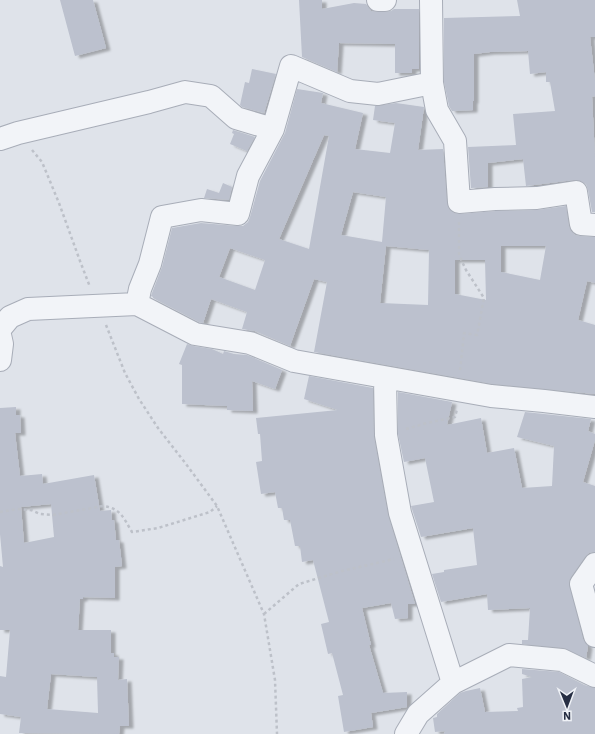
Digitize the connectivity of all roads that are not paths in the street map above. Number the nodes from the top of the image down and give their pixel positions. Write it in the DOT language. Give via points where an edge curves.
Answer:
graph roads {
  1 [pos="378,0"];
  2 [pos="384,0"];
  3 [pos="431,0"];
  4 [pos="432,83"];
  5 [pos="273,129"];
  6 [pos="9,136"];
  7 [pos="595,225"];
  8 [pos="137,304"];
  9 [pos="0,329"];
  10 [pos="0,335"];
  11 [pos="0,360"];
  12 [pos="385,378"];
  13 [pos="595,408"];
  14 [pos="595,564"];
  15 [pos="595,636"];
  16 [pos="595,676"];
  17 [pos="452,683"];
  18 [pos="406,734"];
  1 -- 2 [label="street"];
  3 -- 4 [label="street"];
  4 -- 5 [label="street" via="378,94 350,91 291,66"];
  4 -- 7 [label="street" via="437,110 455,141 458,202 537,198 576,192 581,224"];
  5 -- 6 [label="street" via="236,118 211,96 185,92"];
  5 -- 8 [label="street" via="248,176 238,214 201,210 162,217"];
  8 -- 9 [label="street" via="28,309 10,317"];
  8 -- 12 [label="street" via="195,334 250,344 294,361"];
  10 -- 11 [label="street"];
  12 -- 13 [label="street" via="491,396"];
  12 -- 17 [label="street" via="386,435 400,513"];
  14 -- 15 [label="street" via="580,584"];
  16 -- 17 [label="street" via="562,660 509,655"];
  17 -- 18 [label="street" via="418,714"];
}
